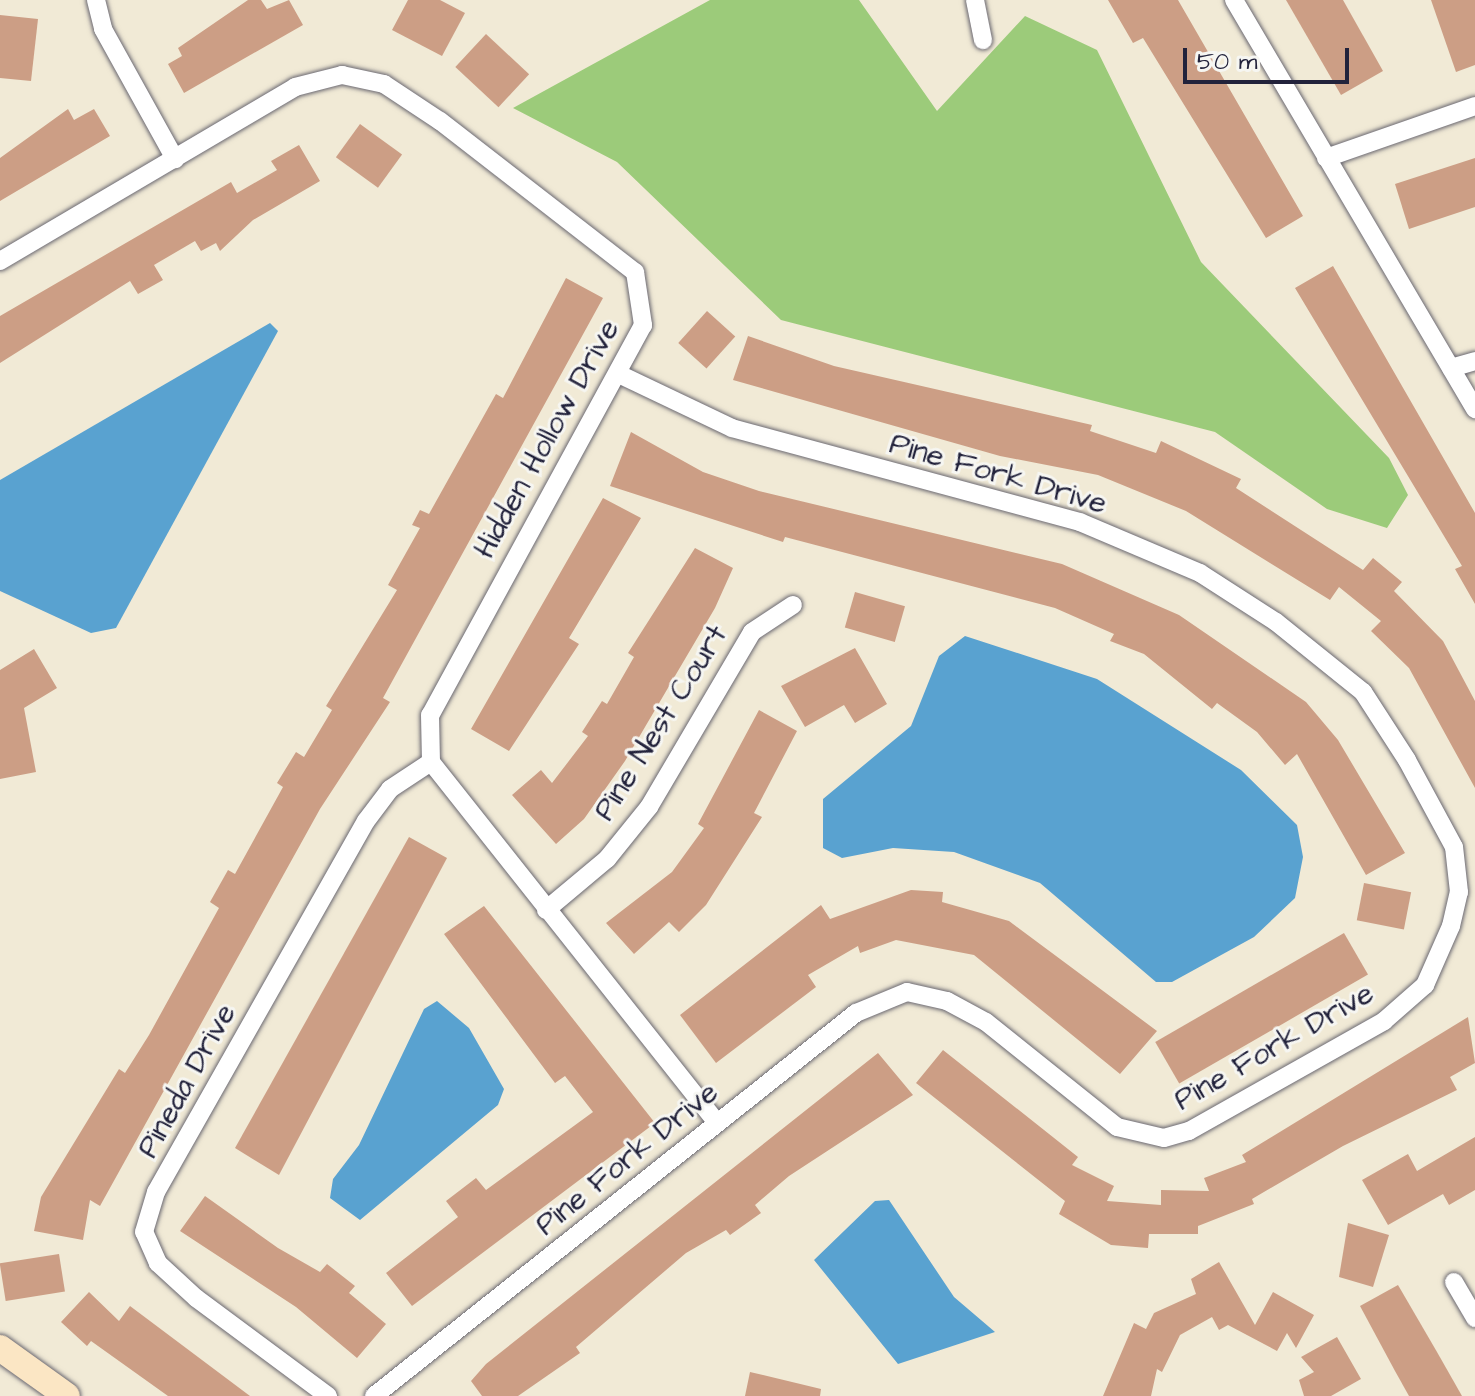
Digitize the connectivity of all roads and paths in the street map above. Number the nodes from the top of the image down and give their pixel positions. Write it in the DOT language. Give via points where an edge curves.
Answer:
graph roads {
  1 [pos="96,0"];
  2 [pos="975,0"];
  3 [pos="1234,0"];
  4 [pos="983,40"];
  5 [pos="1475,106"];
  6 [pos="1326,158"];
  7 [pos="175,159"];
  8 [pos="0,261"];
  9 [pos="1475,361"];
  10 [pos="1451,368"];
  11 [pos="619,374"];
  12 [pos="1475,409"];
  13 [pos="793,605"];
  14 [pos="431,762"];
  15 [pos="546,910"];
  16 [pos="716,1122"];
  17 [pos="1454,1282"];
  18 [pos="1475,1318"];
  19 [pos="0,1348"];
  20 [pos="67,1396"];
  21 [pos="328,1396"];
  22 [pos="374,1396"];
  1 -- 7 [label="street" via="103,29"];
  2 -- 4 [label="street"];
  3 -- 6 [label="street"];
  5 -- 6 [label="street"];
  6 -- 10 [label="street"];
  7 -- 8 [label="street, Hidden Hollow Drive"];
  7 -- 11 [label="street, Hidden Hollow Drive" via="295,87 342,75 384,84 635,272 643,325"];
  9 -- 10 [label="street"];
  10 -- 12 [label="street"];
  11 -- 14 [label="street, Hidden Hollow Drive" via="430,715"];
  11 -- 16 [label="street, Pine Fork Drive" via="732,428 1080,522 1200,573 1276,622 1363,692 1454,847 1459,892 1425,985 1384,1021 1189,1131 1164,1138 1117,1127 986,1022 947,1001 907,992 856,1013"];
  13 -- 15 [label="street, Pine Nest Court" via="752,632 649,807 607,859"];
  14 -- 15 [label="street"];
  14 -- 21 [label="street, Pineda Drive" via="390,789 366,821 156,1192 144,1232 158,1263 196,1298"];
  15 -- 16 [label="street"];
  16 -- 22 [label="street, Pine Fork Drive"];
  17 -- 18 [label="street"];
  19 -- 20 [label="main road"];
}
